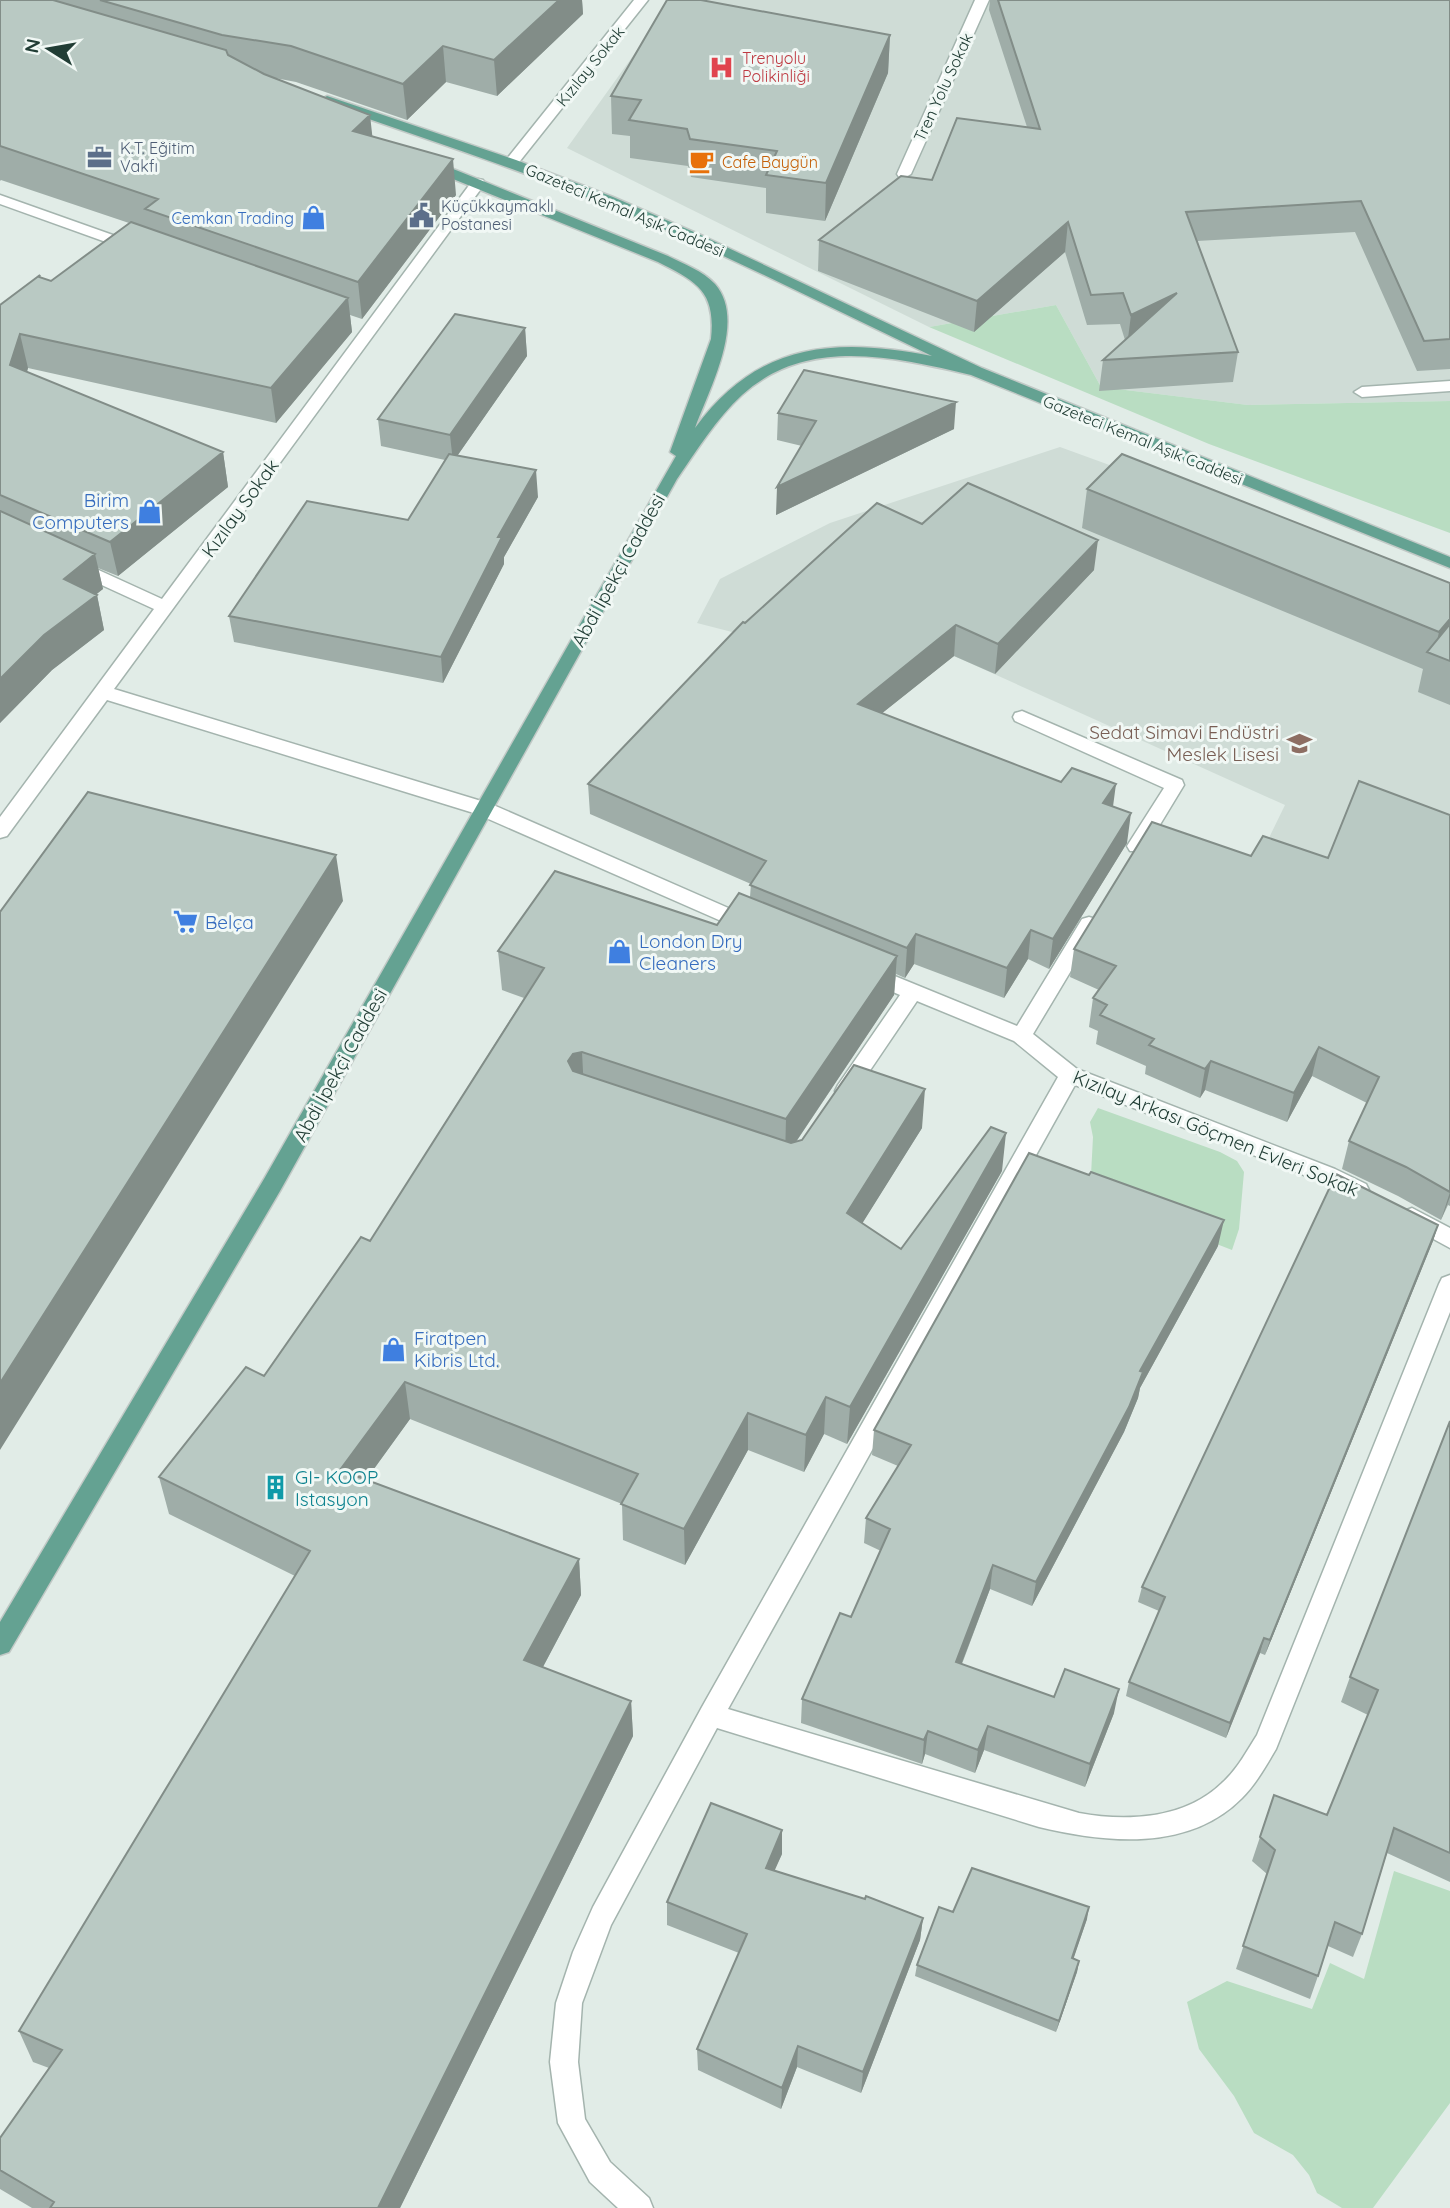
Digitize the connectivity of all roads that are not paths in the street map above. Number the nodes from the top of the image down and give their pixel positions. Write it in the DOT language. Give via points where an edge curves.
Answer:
graph roads {
  1 [pos="641,0"];
  2 [pos="982,0"];
  3 [pos="316,96"];
  4 [pos="415,158"];
  5 [pos="511,163"];
  6 [pos="904,174"];
  7 [pos="478,183"];
  8 [pos="0,199"];
  9 [pos="147,251"];
  10 [pos="663,259"];
  11 [pos="976,371"];
  12 [pos="1450,386"];
  13 [pos="1362,392"];
  14 [pos="669,479"];
  15 [pos="60,559"];
  16 [pos="1450,563"];
  17 [pos="167,608"];
  18 [pos="102,692"];
  19 [pos="1021,717"];
  20 [pos="484,809"];
  21 [pos="0,831"];
  22 [pos="1126,865"];
  23 [pos="1098,911"];
  24 [pos="773,935"];
  25 [pos="849,966"];
  26 [pos="913,992"];
  27 [pos="1021,1036"];
  28 [pos="1070,1075"];
  29 [pos="836,1104"];
  30 [pos="1450,1239"];
  31 [pos="1450,1284"];
  32 [pos="0,1644"];
  33 [pos="711,1715"];
  34 [pos="639,2208"];
  1 -- 5 [label="street, Kızılay Sokak"];
  2 -- 6 [label="street, Tren Yolu Sokak"];
  3 -- 5 [label="main road, Gazeteci Kemal Aşık Caddesi"];
  4 -- 7 [label="main road, Gazeteci Kemal Aşık Caddesi"];
  5 -- 11 [label="main road, Gazeteci Kemal Aşık Caddesi" via="698,239"];
  7 -- 10 [label="main road, Gazeteci Kemal Aşık Caddesi"];
  7 -- 17 [label="street, Kızılay Sokak" via="364,328"];
  8 -- 9 [label="street"];
  10 -- 14 [label="main road, Abdi İpekçi Caddesi" via="712,289 723,320"];
  11 -- 14 [label="main road, Abdi İpekçi Caddesi" via="863,350 829,350 780,361 758,374 710,420"];
  11 -- 16 [label="main road, Gazeteci Kemal Aşık Caddesi"];
  12 -- 13 [label="street"];
  14 -- 20 [label="main road, Abdi İpekçi Caddesi"];
  15 -- 17 [label="street"];
  17 -- 18 [label="street, Kızılay Sokak"];
  18 -- 20 [label="street"];
  18 -- 21 [label="street, Kızılay Sokak"];
  19 -- 22 [label="street" via="1175,785"];
  20 -- 24 [label="street"];
  20 -- 32 [label="main road, Abdi İpekçi Caddesi" via="272,1185"];
  23 -- 27 [label="street"];
  25 -- 26 [label="street, Kızılay Arkası Göçmen Evleri Sokak"];
  26 -- 27 [label="street, Kızılay Arkası Göçmen Evleri Sokak"];
  26 -- 29 [label="street"];
  27 -- 28 [label="street, Kızılay Arkası Göçmen Evleri Sokak"];
  28 -- 30 [label="street, Kızılay Arkası Göçmen Evleri Sokak" via="1326,1175"];
  28 -- 33 [label="street"];
  31 -- 33 [label="street" via="1267,1741 1226,1796 1197,1814 1162,1826 1091,1827"];
  33 -- 34 [label="street" via="602,1916 569,2003 564,2062 572,2123 600,2172"];
}
